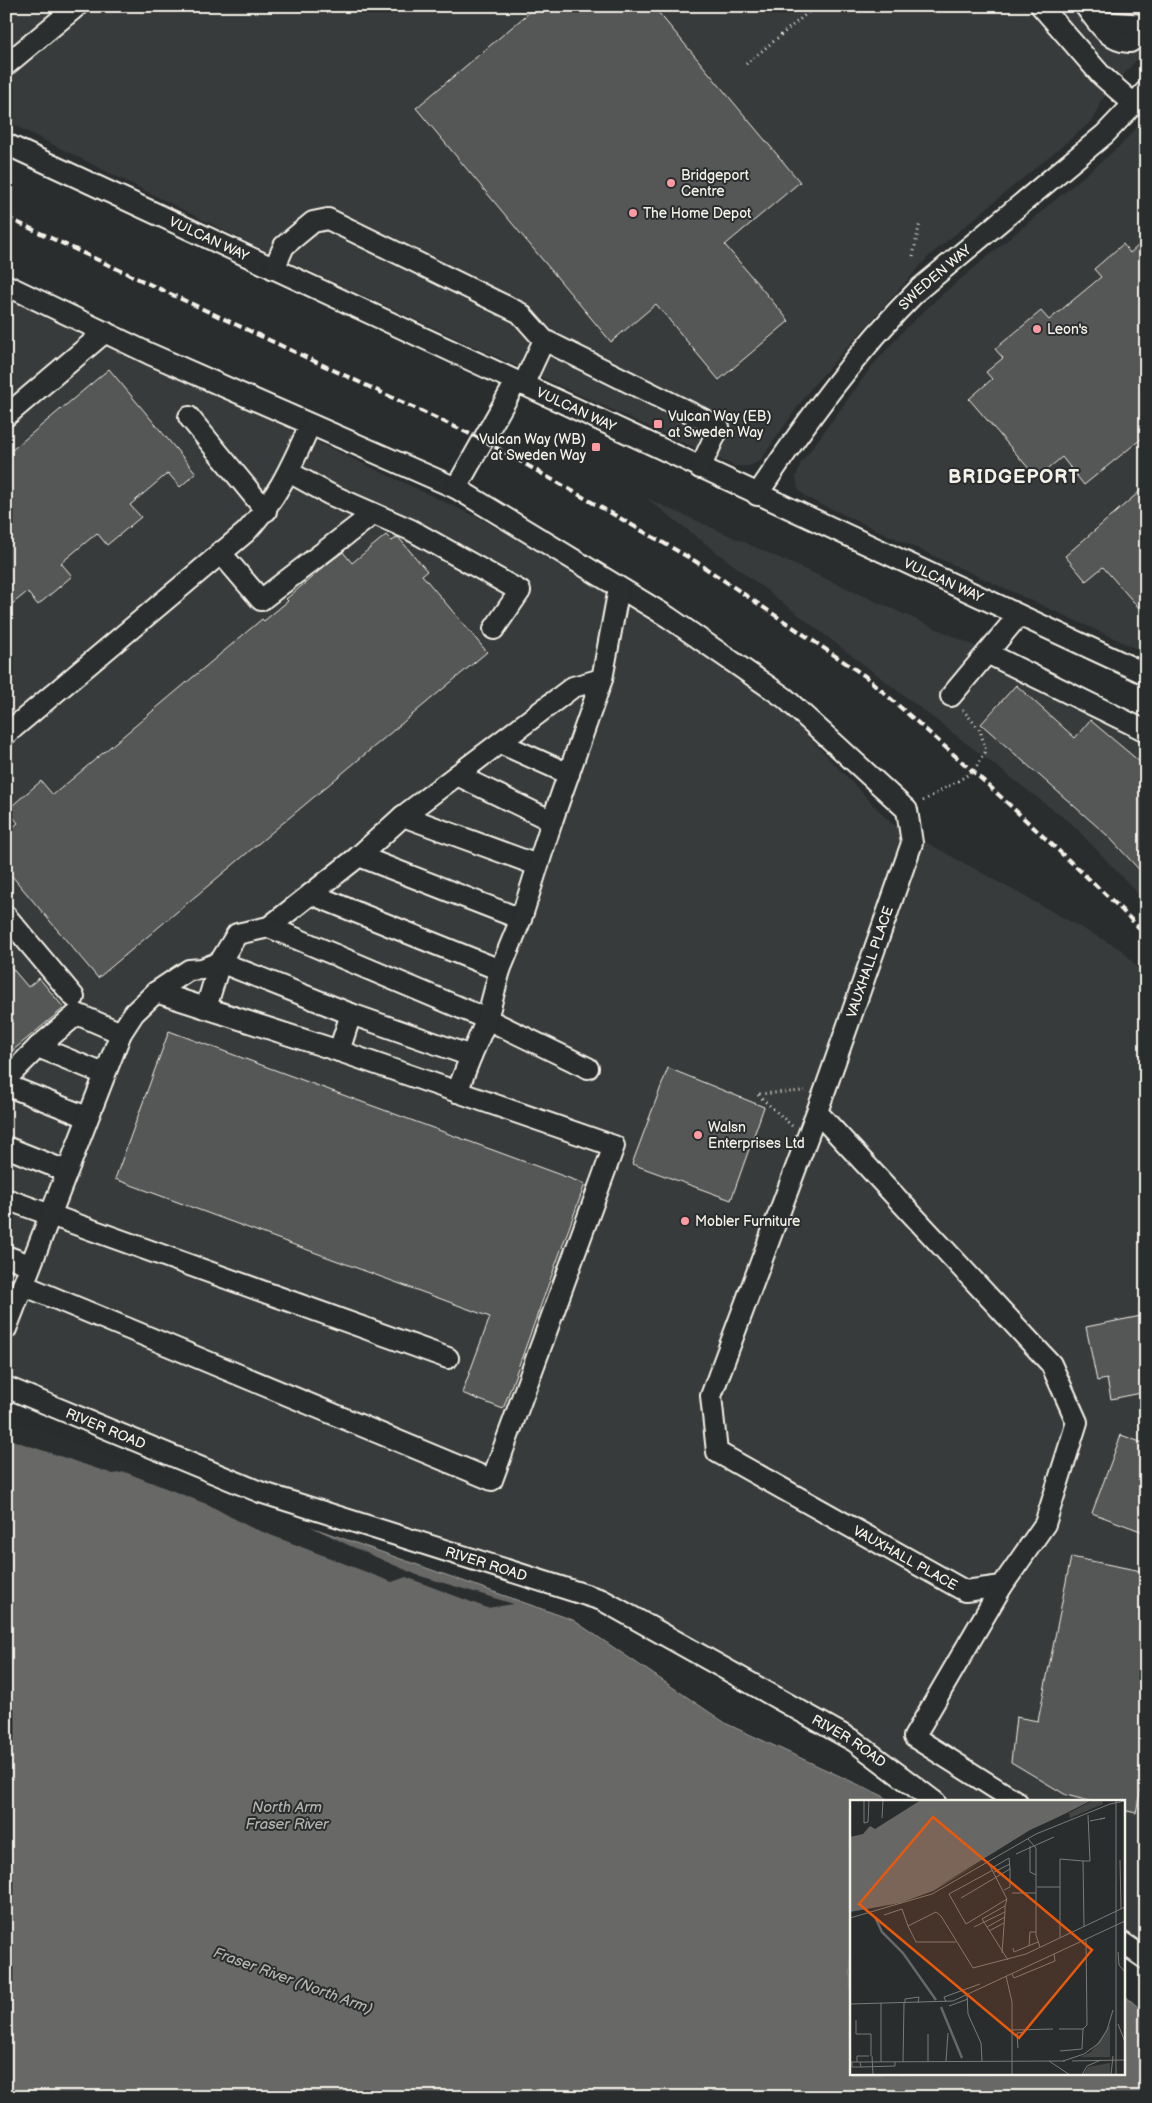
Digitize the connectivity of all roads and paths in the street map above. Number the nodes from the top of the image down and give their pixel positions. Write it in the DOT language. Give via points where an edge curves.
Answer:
graph roads {
  1 [pos="76,6"];
  2 [pos="816,6"];
  3 [pos="1041,6"];
  4 [pos="1085,6"];
  5 [pos="1098,22"];
  6 [pos="1146,25"];
  7 [pos="1146,31"];
  8 [pos="746,64"];
  9 [pos="6,65"];
  10 [pos="1140,98"];
  11 [pos="6,144"];
  12 [pos="920,222"];
  13 [pos="913,256"];
  14 [pos="274,269"];
  15 [pos="6,285"];
  16 [pos="105,332"];
  17 [pos="544,340"];
  18 [pos="520,384"];
  19 [pos="6,416"];
  20 [pos="189,417"];
  21 [pos="310,425"];
  22 [pos="700,468"];
  23 [pos="289,472"];
  24 [pos="456,488"];
  25 [pos="758,495"];
  26 [pos="266,510"];
  27 [pos="373,514"];
  28 [pos="220,552"];
  29 [pos="619,588"];
  30 [pos="1018,616"];
  31 [pos="494,629"];
  32 [pos="987,654"];
  33 [pos="1146,674"];
  34 [pos="602,678"];
  35 [pos="951,696"];
  36 [pos="1146,731"];
  37 [pos="6,734"];
  38 [pos="500,743"];
  39 [pos="569,774"];
  40 [pos="457,775"];
  41 [pos="907,810"];
  42 [pos="403,816"];
  43 [pos="552,821"];
  44 [pos="359,856"];
  45 [pos="538,865"];
  46 [pos="311,894"];
  47 [pos="6,916"];
  48 [pos="520,919"];
  49 [pos="269,927"];
  50 [pos="220,962"];
  51 [pos="500,970"];
  52 [pos="156,992"];
  53 [pos="74,997"];
  54 [pos="206,1008"];
  55 [pos="351,1014"];
  56 [pos="487,1019"];
  57 [pos="121,1033"];
  58 [pos="38,1047"];
  59 [pos="339,1051"];
  60 [pos="471,1056"];
  61 [pos="588,1068"];
  62 [pos="104,1074"];
  63 [pos="6,1080"];
  64 [pos="6,1084"];
  65 [pos="825,1090"];
  66 [pos="457,1092"];
  67 [pos="817,1112"];
  68 [pos="87,1117"];
  69 [pos="807,1140"];
  70 [pos="6,1147"];
  71 [pos="66,1171"];
  72 [pos="6,1199"];
  73 [pos="49,1214"];
  74 [pos="6,1256"];
  75 [pos="30,1265"];
  76 [pos="23,1284"];
  77 [pos="10,1308"];
  78 [pos="6,1329"];
  79 [pos="448,1358"];
  80 [pos="6,1387"];
  81 [pos="1002,1586"];
  82 [pos="932,1800"];
  83 [pos="1014,1800"];
  84 [pos="1124,1944"];
  85 [pos="1146,1959"];
  1 -- 9 [label="street"];
  2 -- 8 [label="path"];
  3 -- 10 [label="street" via="1101,75"];
  4 -- 5 [label="street"];
  5 -- 6 [label="street"];
  5 -- 7 [label="street" via="1108,34 1123,42 1136,39"];
  10 -- 25 [label="street, SWEDEN WAY" via="1105,134 918,290 892,316 851,366"];
  11 -- 14 [label="street, VULCAN WAY"];
  12 -- 13 [label="path"];
  14 -- 17 [label="street" via="284,246 313,222 328,219 520,313"];
  14 -- 18 [label="street, VULCAN WAY"];
  15 -- 16 [label="street"];
  16 -- 19 [label="street"];
  16 -- 21 [label="street"];
  17 -- 18 [label="street"];
  17 -- 22 [label="street" via="719,427"];
  18 -- 22 [label="street, VULCAN WAY"];
  18 -- 24 [label="street"];
  20 -- 26 [label="street"];
  21 -- 23 [label="street"];
  21 -- 24 [label="street"];
  22 -- 25 [label="street, VULCAN WAY"];
  23 -- 26 [label="street"];
  23 -- 27 [label="street"];
  24 -- 29 [label="street"];
  25 -- 30 [label="street, VULCAN WAY"];
  26 -- 28 [label="street" via="246,532"];
  27 -- 28 [label="street" via="261,600"];
  27 -- 31 [label="street" via="411,530 520,591"];
  28 -- 37 [label="street"];
  29 -- 34 [label="street"];
  29 -- 41 [label="street" via="677,622 785,698"];
  30 -- 32 [label="street"];
  30 -- 33 [label="street, VULCAN WAY"];
  32 -- 35 [label="street"];
  32 -- 36 [label="street"];
  34 -- 38 [label="street" via="573,687"];
  34 -- 39 [label="street"];
  35 -- 41 [label="path" via="980,730 986,751 973,772"];
  38 -- 39 [label="street"];
  38 -- 40 [label="street"];
  39 -- 43 [label="street"];
  40 -- 42 [label="street"];
  40 -- 43 [label="street"];
  41 -- 65 [label="street, VAUXHALL PLACE" via="912,843"];
  42 -- 44 [label="street"];
  42 -- 45 [label="street"];
  43 -- 45 [label="street"];
  44 -- 46 [label="street"];
  44 -- 48 [label="street"];
  45 -- 48 [label="street"];
  46 -- 49 [label="street"];
  46 -- 51 [label="street"];
  47 -- 53 [label="street"];
  48 -- 51 [label="street"];
  49 -- 50 [label="street" via="237,934"];
  49 -- 56 [label="street"];
  50 -- 52 [label="street" via="189,970"];
  50 -- 54 [label="street"];
  50 -- 55 [label="street"];
  51 -- 56 [label="street"];
  52 -- 54 [label="street"];
  52 -- 57 [label="street" via="134,1013"];
  54 -- 59 [label="street"];
  55 -- 59 [label="street"];
  55 -- 60 [label="street"];
  56 -- 60 [label="street"];
  56 -- 61 [label="street"];
  57 -- 58 [label="street" via="78,1014"];
  57 -- 62 [label="street"];
  58 -- 62 [label="street"];
  58 -- 63 [label="street"];
  59 -- 66 [label="street"];
  60 -- 66 [label="street"];
  62 -- 68 [label="street"];
  64 -- 68 [label="street"];
  65 -- 67 [label="street, VAUXHALL PLACE"];
  65 -- 69 [label="path" via="757,1094"];
  66 -- 76 [label="street" via="614,1146 492,1480"];
  67 -- 69 [label="street, VAUXHALL PLACE"];
  67 -- 81 [label="street" via="1051,1364 1077,1422 1045,1524"];
  68 -- 71 [label="street"];
  69 -- 81 [label="street, VAUXHALL PLACE" via="711,1396 717,1452 965,1591"];
  70 -- 71 [label="street"];
  71 -- 73 [label="street"];
  72 -- 73 [label="street"];
  73 -- 75 [label="street"];
  73 -- 79 [label="street"];
  74 -- 75 [label="street"];
  75 -- 76 [label="street"];
  76 -- 77 [label="street"];
  77 -- 78 [label="street"];
  80 -- 82 [label="street, RIVER ROAD" via="260,1492 602,1600 854,1740"];
  81 -- 83 [label="street" via="914,1737"];
  84 -- 85 [label="street"];
}
